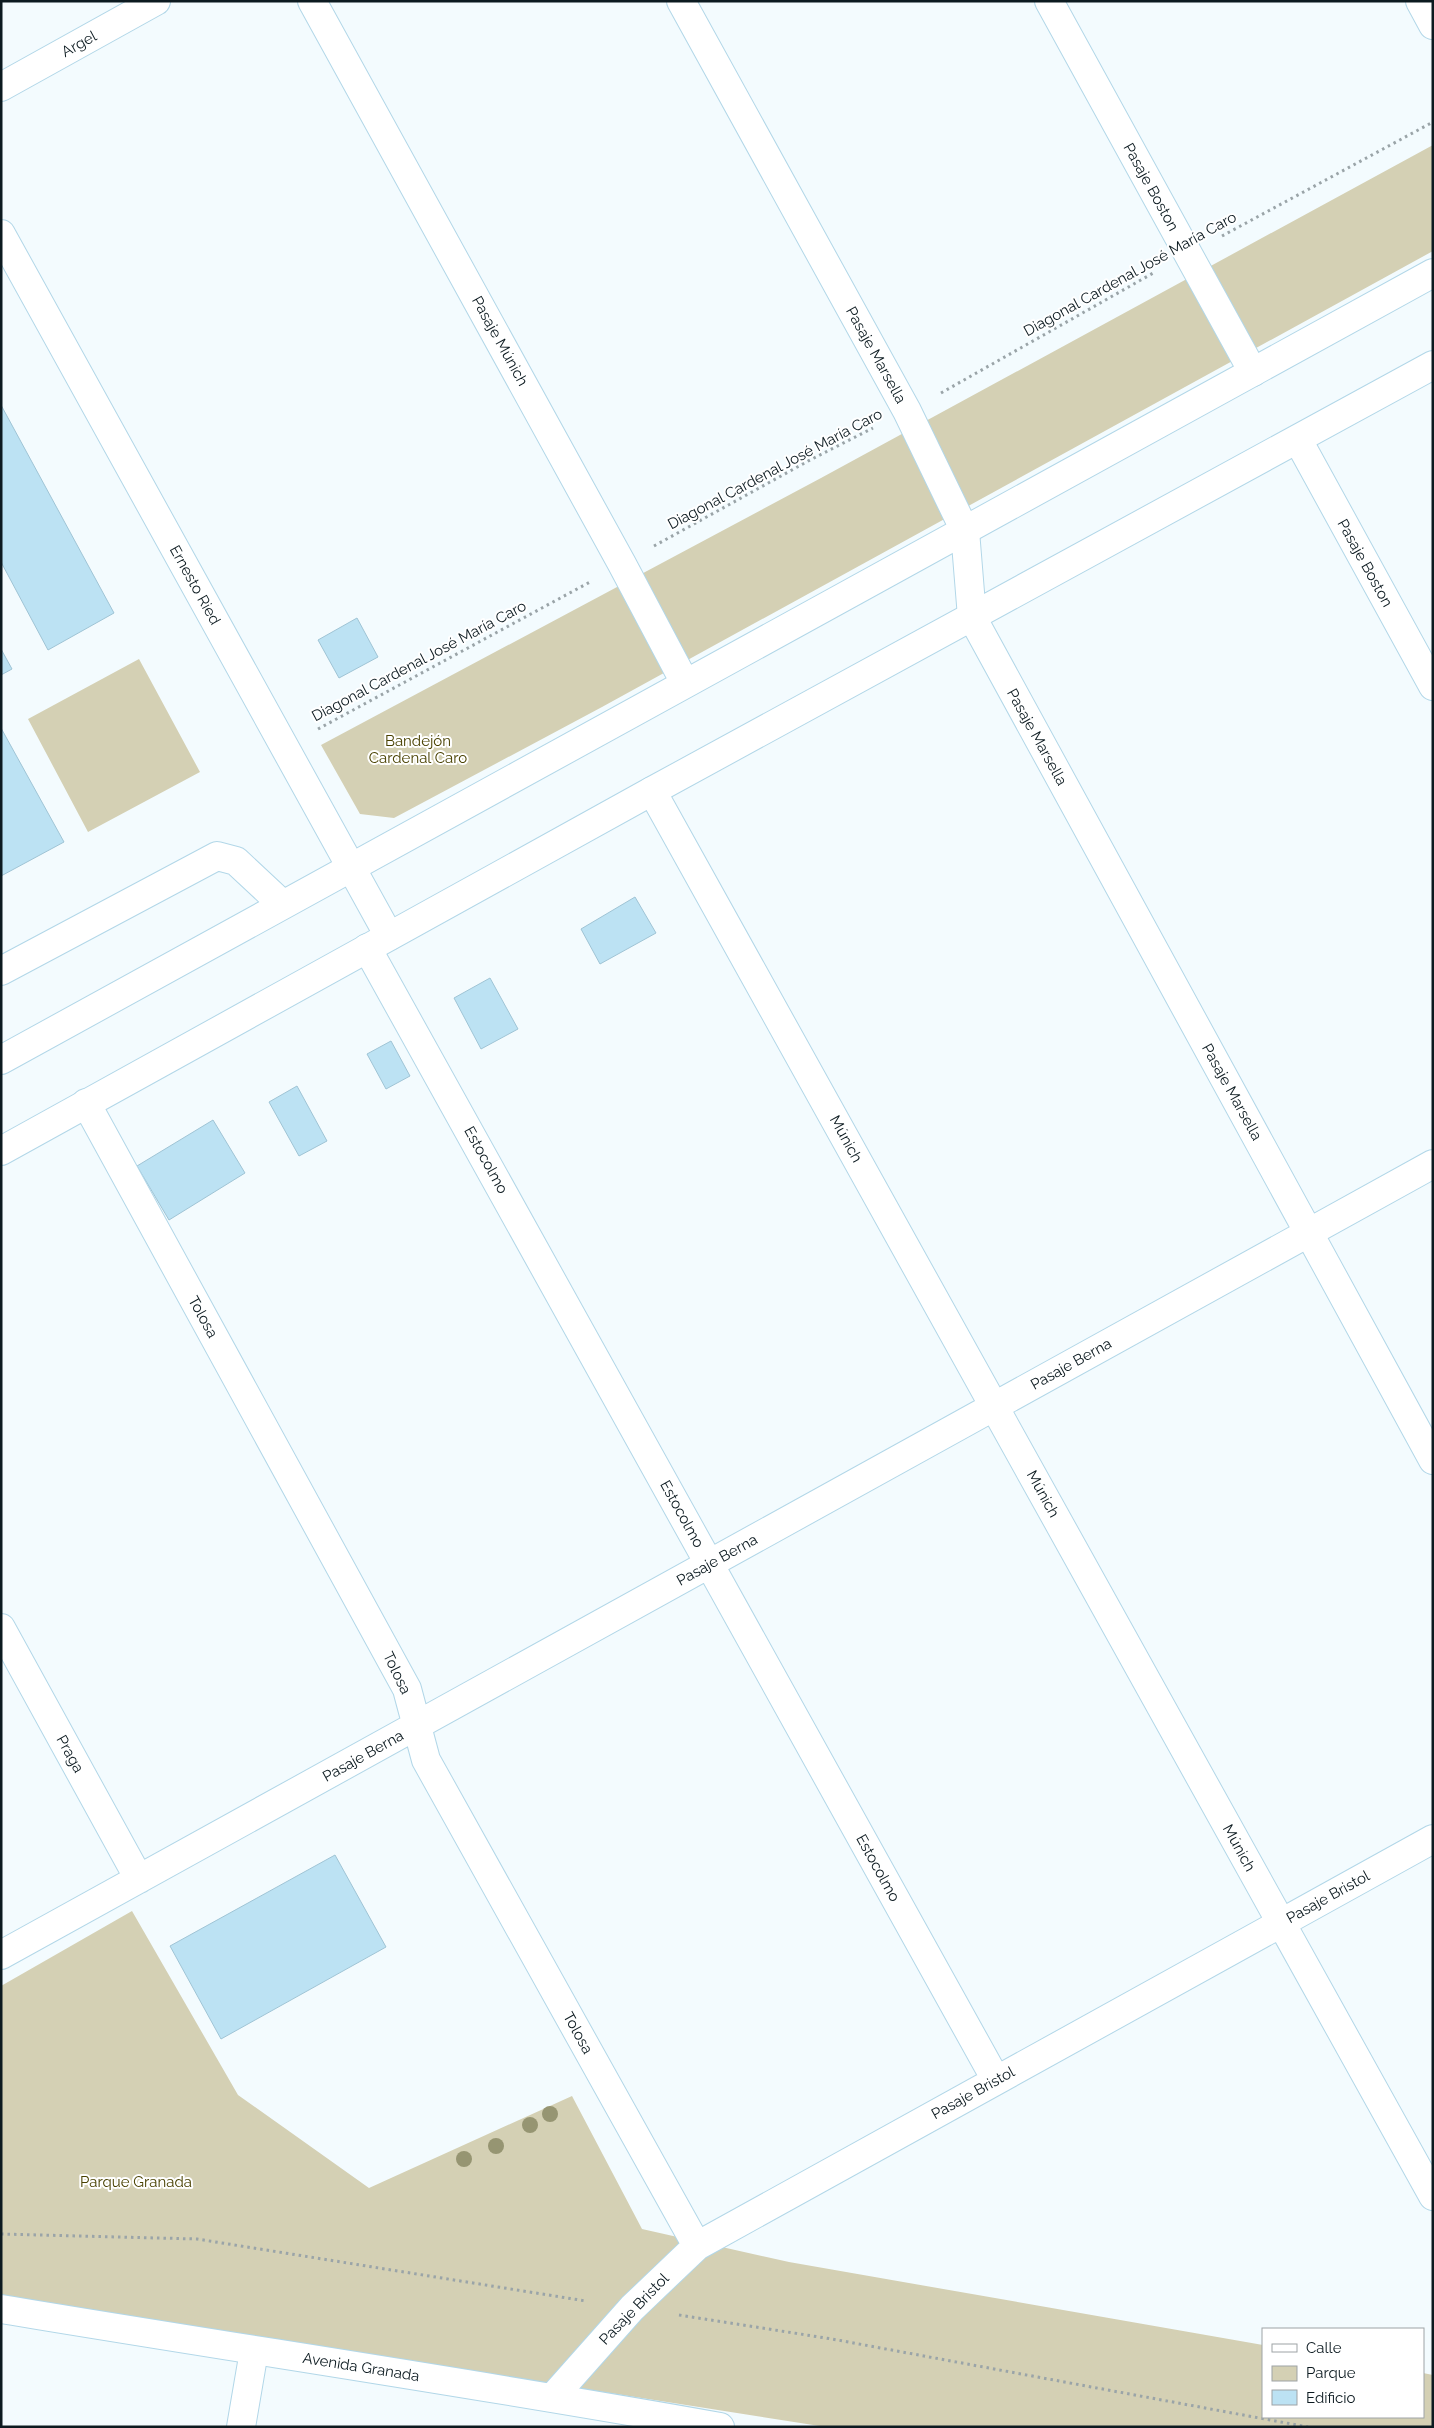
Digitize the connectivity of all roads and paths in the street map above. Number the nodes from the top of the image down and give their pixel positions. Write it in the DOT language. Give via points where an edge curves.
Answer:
graph roads {
  1 [pos="156,1"];
  2 [pos="312,1"];
  3 [pos="681,1"];
  4 [pos="1049,1"];
  5 [pos="1420,1"];
  6 [pos="1433,25"];
  7 [pos="1,88"];
  8 [pos="1433,122"];
  9 [pos="1,234"];
  10 [pos="1188,254"];
  11 [pos="1433,273"];
  12 [pos="1433,365"];
  13 [pos="1253,372"];
  14 [pos="907,411"];
  15 [pos="1298,440"];
  16 [pos="965,530"];
  17 [pos="622,564"];
  18 [pos="972,617"];
  19 [pos="685,682"];
  20 [pos="1433,686"];
  21 [pos="284,747"];
  22 [pos="652,791"];
  23 [pos="350,867"];
  24 [pos="282,904"];
  25 [pos="378,942"];
  26 [pos="1,971"];
  27 [pos="1,1060"];
  28 [pos="86,1103"];
  29 [pos="1,1151"];
  30 [pos="1433,1164"];
  31 [pos="1309,1233"];
  32 [pos="994,1406"];
  33 [pos="1433,1460"];
  34 [pos="709,1564"];
  35 [pos="1,1628"];
  36 [pos="417,1725"];
  37 [pos="1433,1839"];
  38 [pos="139,1879"];
  39 [pos="1280,1923"];
  40 [pos="1,1955"];
  41 [pos="996,2080"];
  42 [pos="1433,2196"];
  43 [pos="697,2246"];
  44 [pos="1,2309"];
  45 [pos="254,2351"];
  46 [pos="552,2397"];
  47 [pos="241,2427"];
  48 [pos="720,2427"];
  1 -- 7 [label="street, Argel"];
  2 -- 17 [label="street, Pasaje Múnich"];
  3 -- 14 [label="street, Pasaje Marsella"];
  4 -- 10 [label="street, Pasaje Boston"];
  5 -- 6 [label="street"];
  8 -- 10 [label="path, Diagonal Cardenal José María Caro"];
  9 -- 21 [label="street, Ernesto Ried"];
  10 -- 13 [label="street, Pasaje Boston"];
  10 -- 14 [label="path, Diagonal Cardenal José María Caro"];
  11 -- 13 [label="street"];
  12 -- 15 [label="street"];
  13 -- 16 [label="street"];
  14 -- 16 [label="street, Pasaje Marsella"];
  14 -- 17 [label="path, Diagonal Cardenal José María Caro" via="810,460"];
  15 -- 18 [label="street"];
  15 -- 20 [label="street, Pasaje Boston"];
  16 -- 18 [label="street, Pasaje Marsella"];
  16 -- 19 [label="street"];
  17 -- 19 [label="street, Pasaje Múnich"];
  17 -- 21 [label="path, Diagonal Cardenal José María Caro"];
  18 -- 22 [label="street"];
  18 -- 31 [label="street, Pasaje Marsella"];
  19 -- 23 [label="street"];
  21 -- 23 [label="street, Ernesto Ried"];
  22 -- 25 [label="street"];
  22 -- 32 [label="street, Múnich"];
  23 -- 24 [label="street"];
  23 -- 25 [label="street, Ernesto Ried"];
  24 -- 26 [label="street" via="236,861 216,856"];
  24 -- 27 [label="street"];
  25 -- 28 [label="street"];
  25 -- 34 [label="street, Estocolmo"];
  28 -- 29 [label="street"];
  28 -- 36 [label="street, Tolosa" via="407,1689"];
  30 -- 31 [label="street, Pasaje Berna"];
  31 -- 32 [label="street, Pasaje Berna"];
  31 -- 33 [label="street, Pasaje Marsella"];
  32 -- 34 [label="street, Pasaje Berna"];
  32 -- 39 [label="street, Múnich"];
  34 -- 36 [label="street, Pasaje Berna"];
  34 -- 41 [label="street, Estocolmo"];
  35 -- 38 [label="street, Praga"];
  36 -- 38 [label="street, Pasaje Berna"];
  36 -- 43 [label="street, Tolosa" via="426,1760"];
  37 -- 39 [label="street, Pasaje Bristol"];
  38 -- 40 [label="street, Pasaje Berna"];
  39 -- 41 [label="street, Pasaje Bristol"];
  39 -- 42 [label="street, Múnich"];
  41 -- 43 [label="street, Pasaje Bristol"];
  43 -- 46 [label="street, Pasaje Bristol" via="632,2308"];
  44 -- 45 [label="street, Avenida Granada"];
  45 -- 46 [label="street, Avenida Granada"];
  45 -- 47 [label="street"];
  46 -- 48 [label="street, Avenida Granada"];
}
